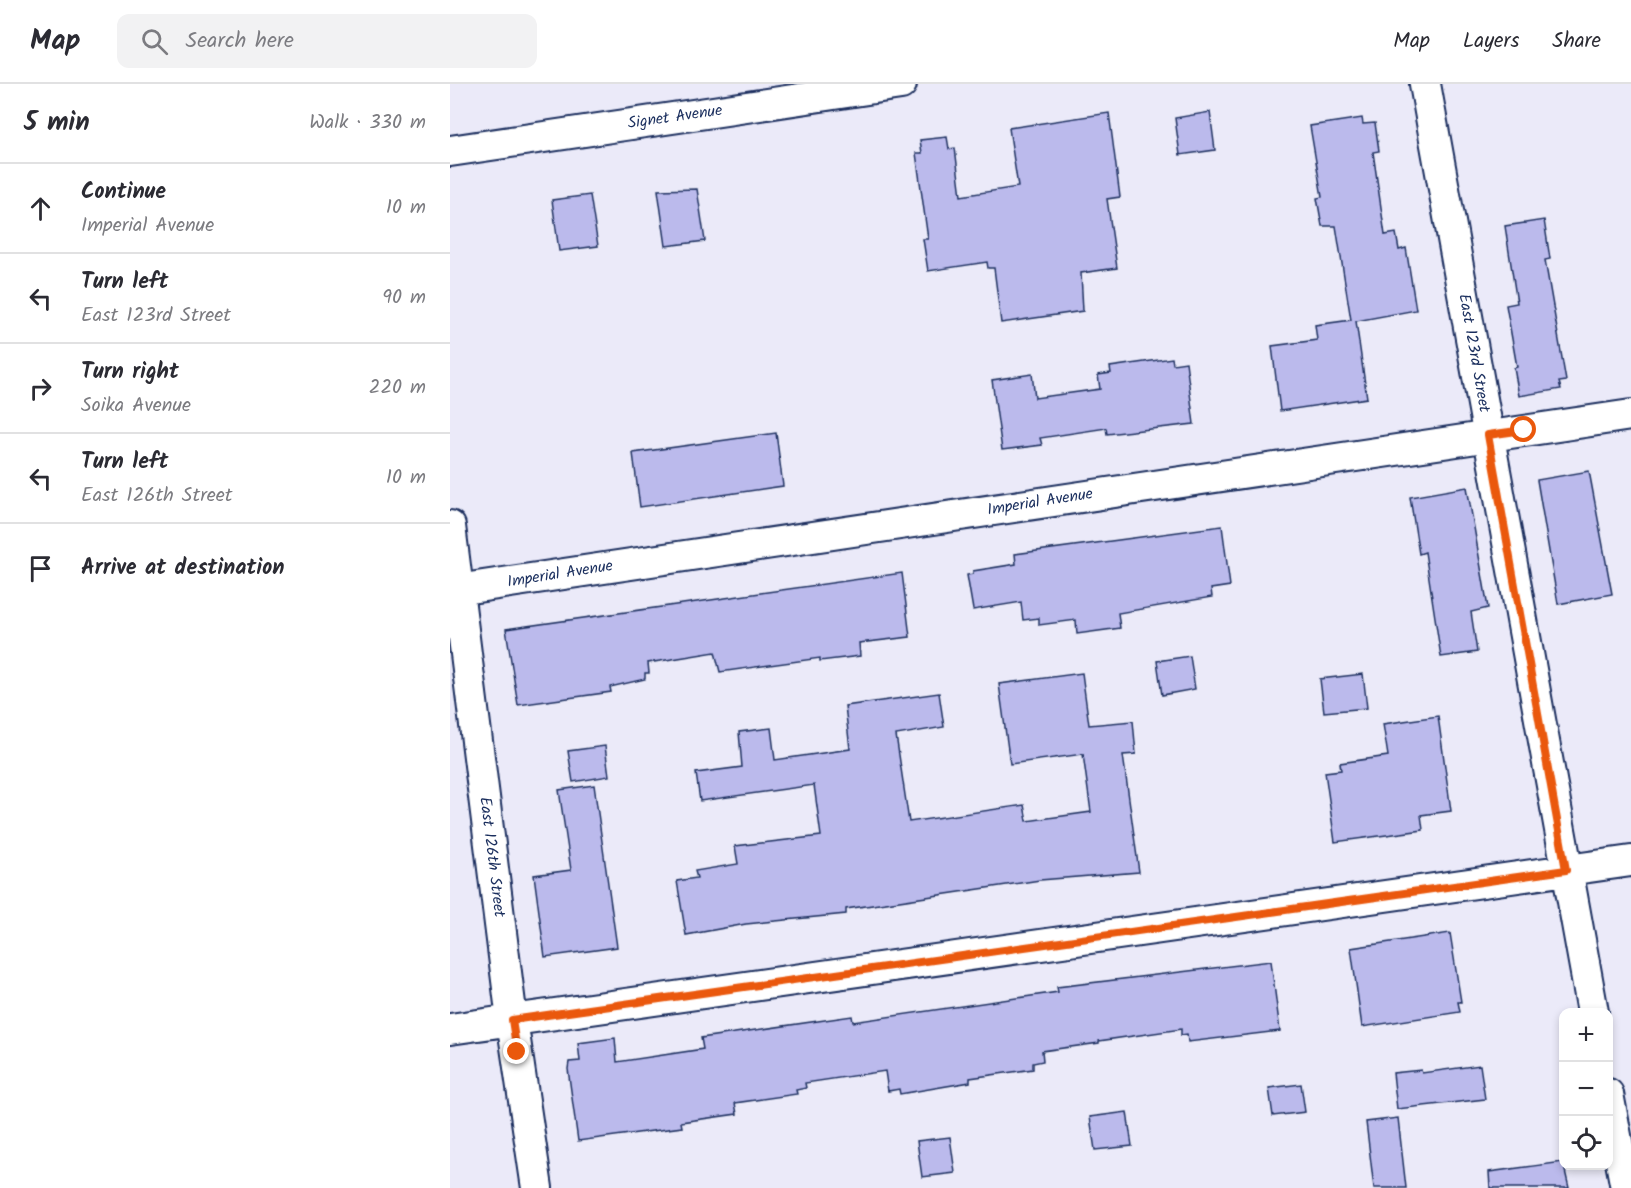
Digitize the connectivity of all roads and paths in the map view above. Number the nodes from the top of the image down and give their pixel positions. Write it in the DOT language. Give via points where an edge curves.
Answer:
graph roads {
  1 [pos="901,84"];
  2 [pos="1425,84"];
  3 [pos="450,151"];
  4 [pos="1631,415"];
  5 [pos="1488,435"];
  6 [pos="450,526"];
  7 [pos="454,590"];
  8 [pos="1631,861"];
  9 [pos="1566,870"];
  10 [pos="1592,1008"];
  11 [pos="512,1020"];
  12 [pos="450,1029"];
  13 [pos="1612,1116"];
  14 [pos="537,1188"];
  15 [pos="1626,1188"];
  1 -- 3 [label="street, Signet Avenue"];
  2 -- 5 [label="street, East 123rd Street"];
  4 -- 5 [label="street, Imperial Avenue"];
  5 -- 7 [label="street, Imperial Avenue"];
  5 -- 9 [label="street, East 123rd Street"];
  6 -- 7 [label="street, East 126th Street"];
  7 -- 11 [label="street, East 126th Street"];
  8 -- 9 [label="street"];
  9 -- 10 [label="street, East 123rd Street"];
  9 -- 11 [label="street"];
  11 -- 12 [label="street"];
  11 -- 14 [label="street, East 126th Street"];
  13 -- 15 [label="street"];
}
